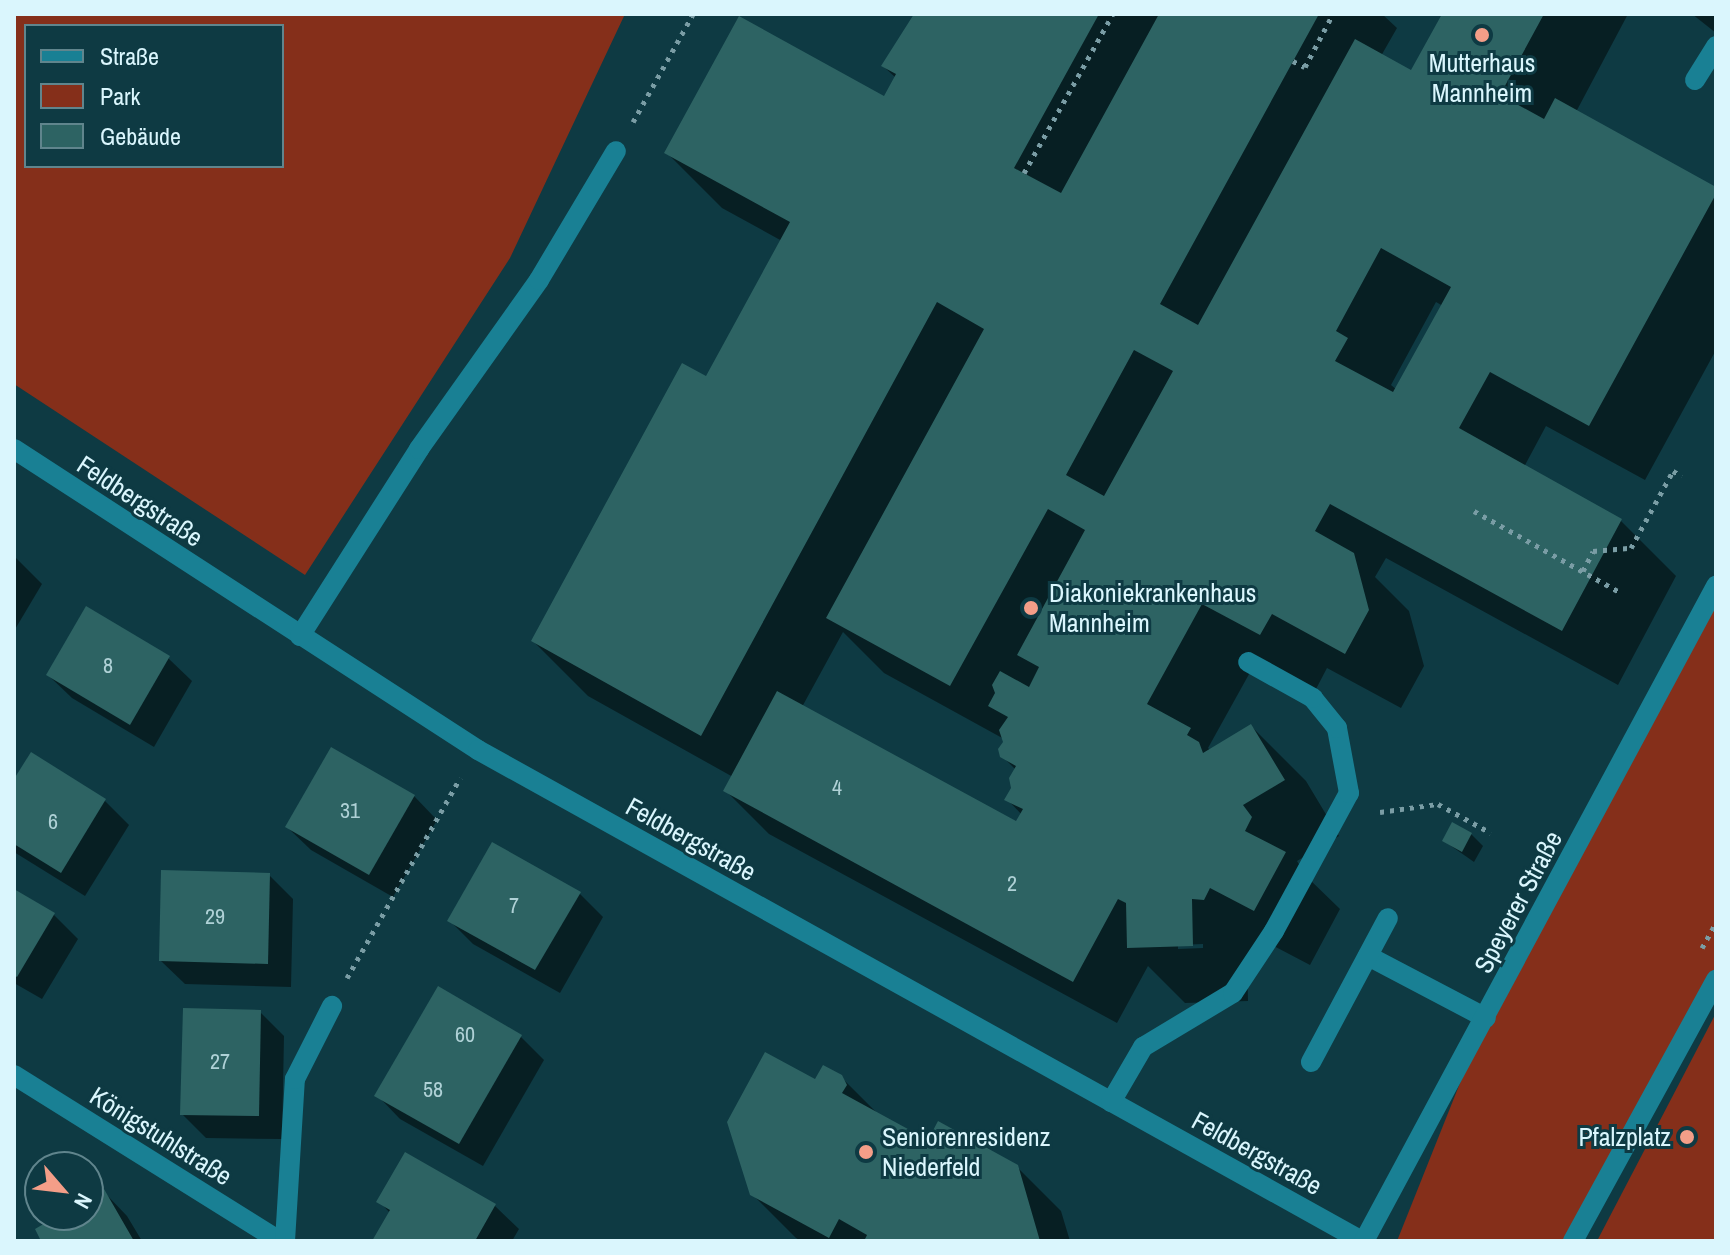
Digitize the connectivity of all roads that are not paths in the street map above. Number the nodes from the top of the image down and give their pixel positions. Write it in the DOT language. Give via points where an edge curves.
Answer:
graph roads {
  1 [pos="1716,46"];
  2 [pos="1695,80"];
  3 [pos="616,151"];
  4 [pos="14,449"];
  5 [pos="1716,586"];
  6 [pos="300,636"];
  7 [pos="1248,662"];
  8 [pos="1388,918"];
  9 [pos="1368,956"];
  10 [pos="1716,980"];
  11 [pos="332,1006"];
  12 [pos="1486,1018"];
  13 [pos="1311,1062"];
  14 [pos="14,1075"];
  15 [pos="1111,1102"];
  16 [pos="283,1241"];
  17 [pos="1363,1241"];
  18 [pos="1573,1241"];
  1 -- 2 [label="street"];
  3 -- 6 [label="street" via="539,280 419,449"];
  4 -- 6 [label="street, Feldbergstraße"];
  5 -- 12 [label="street, Speyerer Straße"];
  6 -- 15 [label="street, Feldbergstraße" via="478,750"];
  7 -- 15 [label="street" via="1313,698 1337,728 1349,793 1274,931 1233,993 1143,1047"];
  8 -- 9 [label="street"];
  9 -- 12 [label="street"];
  9 -- 13 [label="street"];
  10 -- 18 [label="street"];
  11 -- 16 [label="street" via="295,1079"];
  12 -- 17 [label="street, Speyerer Straße"];
  14 -- 16 [label="street, Königstuhlstraße"];
  15 -- 17 [label="street, Feldbergstraße"];
}
